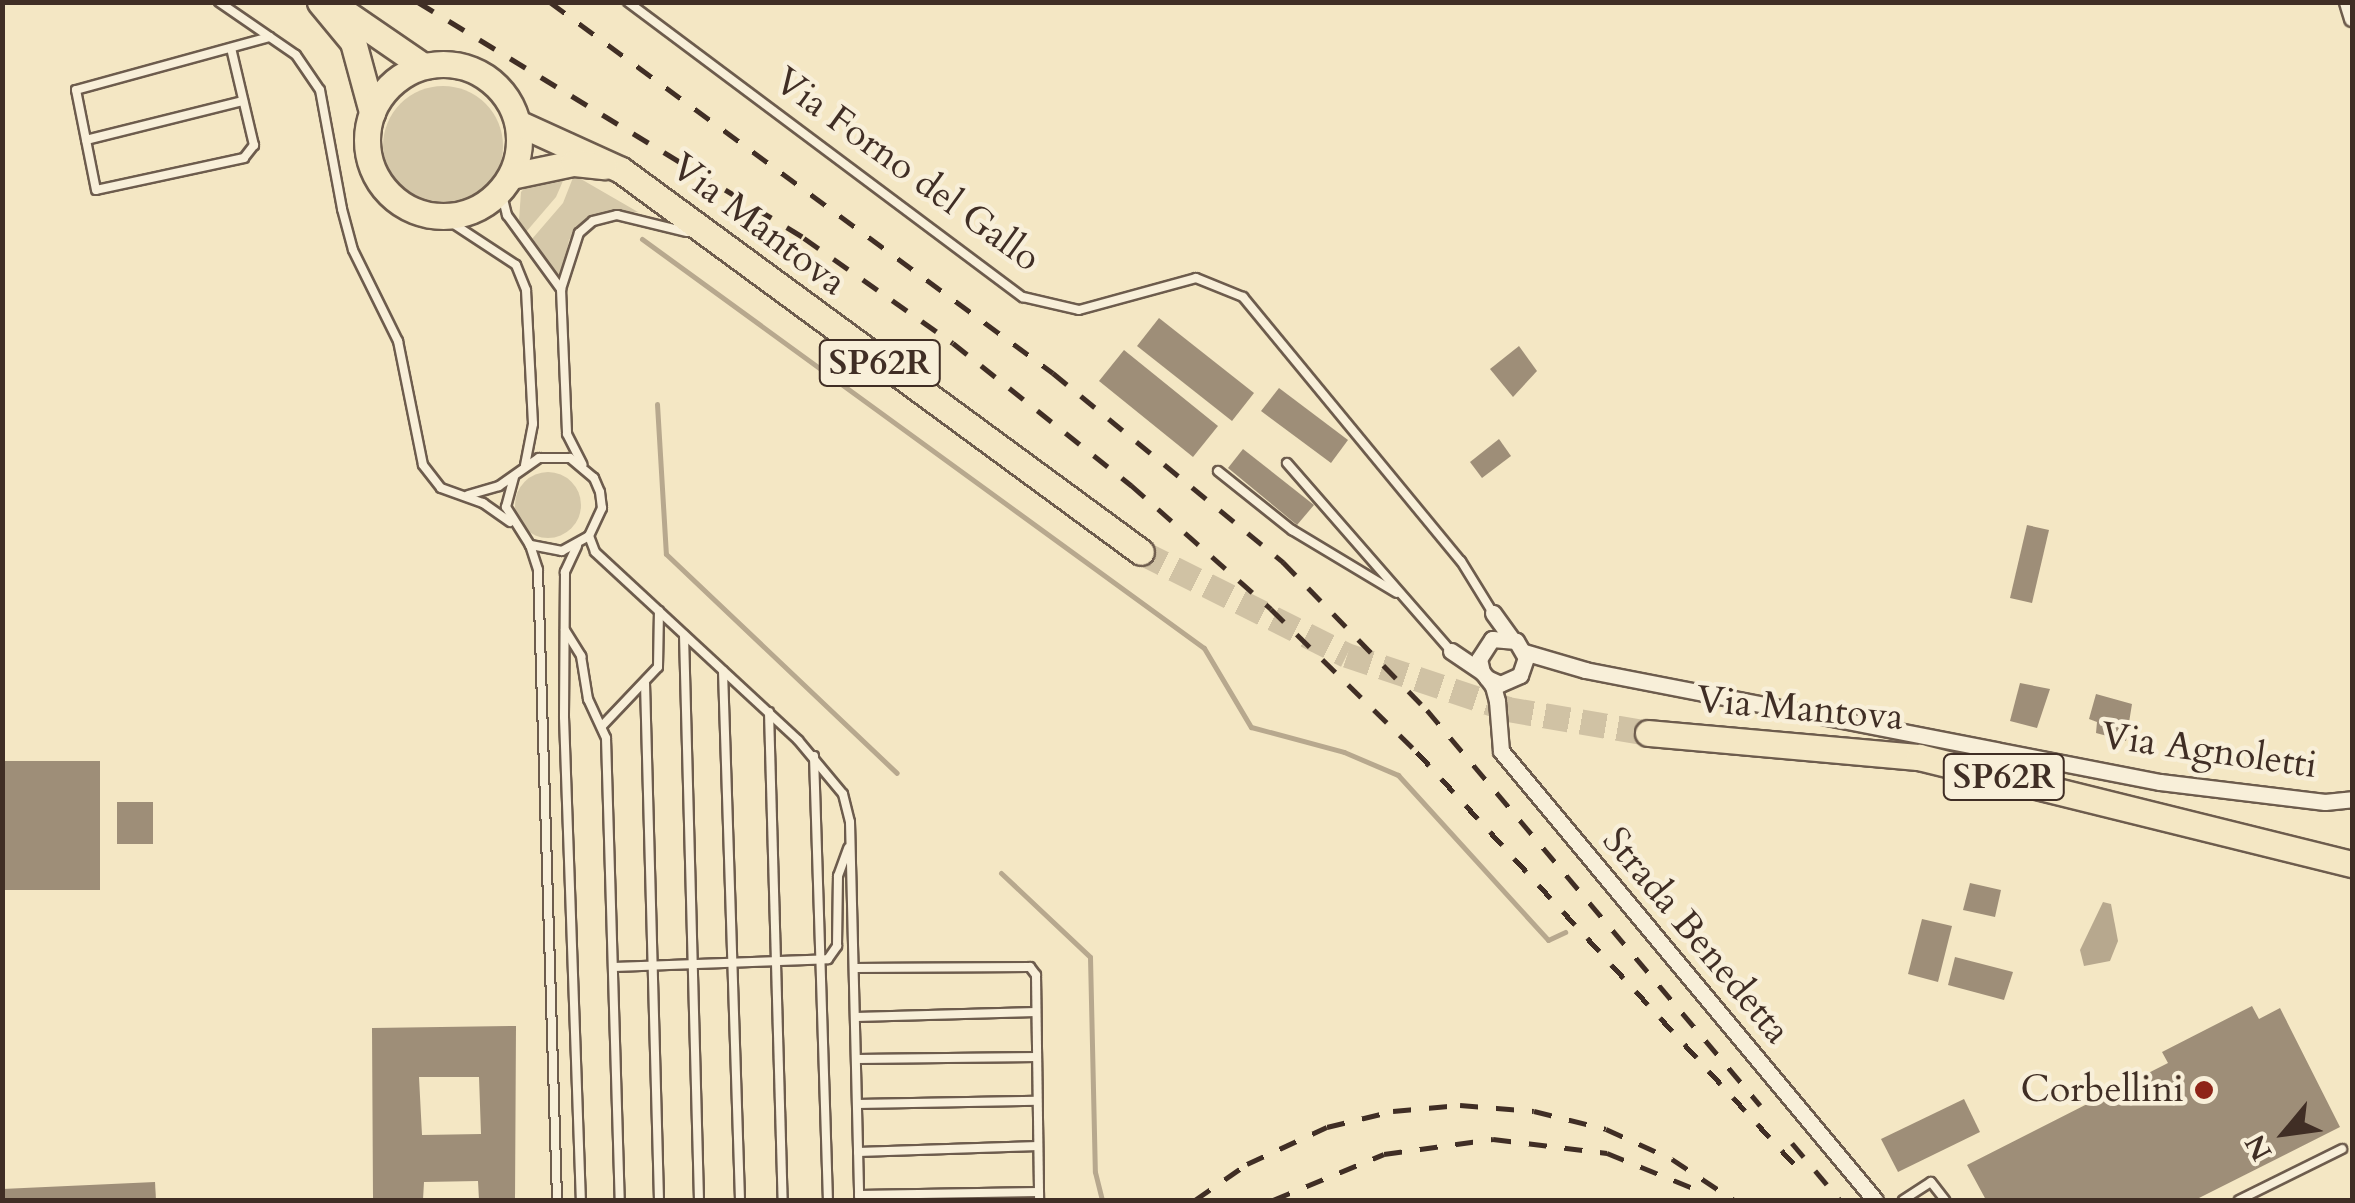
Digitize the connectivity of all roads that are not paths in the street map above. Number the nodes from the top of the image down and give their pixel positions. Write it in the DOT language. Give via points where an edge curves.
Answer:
graph roads {
  1 [pos="219,2"];
  2 [pos="320,2"];
  3 [pos="331,2"];
  4 [pos="628,2"];
  5 [pos="2347,2"];
  6 [pos="2352,18"];
  7 [pos="270,38"];
  8 [pos="231,48"];
  9 [pos="424,66"];
  10 [pos="244,101"];
  11 [pos="372,112"];
  12 [pos="518,122"];
  13 [pos="86,140"];
  14 [pos="621,170"];
  15 [pos="506,183"];
  16 [pos="444,217"];
  17 [pos="714,241"];
  18 [pos="561,289"];
  19 [pos="1287,463"];
  20 [pos="524,465"];
  21 [pos="583,466"];
  22 [pos="1218,471"];
  23 [pos="514,477"];
  24 [pos="468,496"];
  25 [pos="510,522"];
  26 [pos="589,536"];
  27 [pos="530,546"];
  28 [pos="577,546"];
  29 [pos="1141,552"];
  30 [pos="1405,598"];
  31 [pos="659,610"];
  32 [pos="1493,613"];
  33 [pos="565,630"];
  34 [pos="684,634"];
  35 [pos="1511,638"];
  36 [pos="1492,639"];
  37 [pos="1450,650"];
  38 [pos="1524,652"];
  39 [pos="1480,653"];
  40 [pos="724,670"];
  41 [pos="1585,670"];
  42 [pos="1484,675"];
  43 [pos="1518,678"];
  44 [pos="645,682"];
  45 [pos="1497,702"];
  46 [pos="768,712"];
  47 [pos="602,726"];
  48 [pos="1648,732"];
  49 [pos="814,756"];
  50 [pos="2352,799"];
  51 [pos="850,842"];
  52 [pos="2352,864"];
  53 [pos="823,960"];
  54 [pos="776,961"];
  55 [pos="732,963"];
  56 [pos="694,964"];
  57 [pos="653,966"];
  58 [pos="614,967"];
  59 [pos="854,968"];
  60 [pos="1036,1012"];
  61 [pos="856,1017"];
  62 [pos="1037,1057"];
  63 [pos="857,1059"];
  64 [pos="1038,1101"];
  65 [pos="857,1104"];
  66 [pos="1038,1146"];
  67 [pos="2342,1149"];
  68 [pos="858,1152"];
  69 [pos="1038,1196"];
  70 [pos="859,1198"];
  71 [pos="557,1200"];
  72 [pos="581,1200"];
  73 [pos="620,1200"];
  74 [pos="659,1200"];
  75 [pos="699,1200"];
  76 [pos="740,1200"];
  77 [pos="783,1200"];
  78 [pos="828,1200"];
  79 [pos="1875,1200"];
  80 [pos="1904,1200"];
  81 [pos="1945,1200"];
  82 [pos="2239,1200"];
  1 -- 7 [label="lane"];
  2 -- 11 [label="main road" via="353,42"];
  3 -- 9 [label="main road"];
  4 -- 32 [label="lane, Via Forno del Gallo" via="1023,297 1079,310 1196,278 1244,296 1462,561"];
  5 -- 6 [label="street"];
  7 -- 8 [label="lane"];
  7 -- 24 [label="lane" via="296,55 320,90 353,250 398,341 423,466 442,488"];
  8 -- 10 [label="lane"];
  8 -- 13 [label="lane" via="76,90"];
  9 -- 11 [label="main road" via="392,83"];
  9 -- 12 [label="main road" via="458,65 490,80"];
  10 -- 13 [label="lane"];
  10 -- 13 [label="lane" via="254,144 244,158 96,190"];
  11 -- 16 [label="main road" via="368,156 380,184 414,212"];
  12 -- 14 [label="main road, Via Mantova / SP62R"];
  12 -- 15 [label="main road"];
  14 -- 15 [label="main road, Via Mantova / SP62R" via="573,162"];
  14 -- 17 [label="main road, Via Mantova / SP62R"];
  15 -- 16 [label="main road, Via Mantova / SP62R" via="475,210"];
  15 -- 18 [label="lane" via="507,215"];
  16 -- 20 [label="lane" via="516,265 526,290 533,424"];
  17 -- 18 [label="lane" via="648,218 593,221 578,232"];
  17 -- 29 [label="main road, Via Mantova / SP62R"];
  18 -- 21 [label="lane" via="567,434"];
  19 -- 30 [label="lane"];
  20 -- 21 [label="lane" via="554,456"];
  20 -- 23 [label="lane"];
  21 -- 26 [label="lane" via="600,492 598,523"];
  22 -- 30 [label="lane" via="1292,530"];
  23 -- 24 [label="lane"];
  23 -- 25 [label="lane" via="507,491"];
  24 -- 25 [label="lane"];
  25 -- 27 [label="lane"];
  26 -- 28 [label="lane"];
  26 -- 31 [label="lane" via="595,552"];
  27 -- 28 [label="lane"];
  27 -- 71 [label="lane" via="538,570"];
  28 -- 33 [label="lane" via="565,572"];
  30 -- 37 [label="lane"];
  31 -- 34 [label="lane"];
  31 -- 44 [label="lane" via="658,667"];
  32 -- 35 [label="street, Via Forno del Gallo"];
  32 -- 36 [label="street"];
  33 -- 47 [label="lane" via="581,656 588,699"];
  33 -- 72 [label="lane"];
  34 -- 40 [label="lane"];
  34 -- 56 [label="lane"];
  35 -- 36 [label="street"];
  35 -- 38 [label="street"];
  36 -- 39 [label="street"];
  37 -- 39 [label="street"];
  37 -- 42 [label="street"];
  38 -- 41 [label="street, Via Agnoletti"];
  38 -- 43 [label="street"];
  39 -- 42 [label="street"];
  40 -- 46 [label="lane"];
  40 -- 55 [label="lane"];
  41 -- 43 [label="street, Via Agnoletti"];
  41 -- 50 [label="street, Via Agnoletti" via="2160,782 2324,802"];
  42 -- 43 [label="street, Via Agnoletti"];
  42 -- 45 [label="street, Strada Benedetta"];
  43 -- 45 [label="street"];
  44 -- 47 [label="lane"];
  44 -- 57 [label="lane"];
  45 -- 79 [label="street, Strada Benedetta" via="1497,734 1510,766"];
  46 -- 49 [label="lane"];
  46 -- 54 [label="lane"];
  47 -- 58 [label="lane"];
  48 -- 52 [label="main road, Via Mantova / SP62R" via="1920,758"];
  49 -- 51 [label="lane" via="844,794"];
  49 -- 53 [label="lane"];
  51 -- 53 [label="lane" via="838,876 837,946"];
  51 -- 59 [label="lane"];
  53 -- 54 [label="lane"];
  53 -- 78 [label="lane"];
  54 -- 55 [label="lane"];
  54 -- 77 [label="lane"];
  55 -- 56 [label="lane"];
  55 -- 76 [label="lane"];
  56 -- 57 [label="lane"];
  56 -- 75 [label="lane"];
  57 -- 58 [label="lane"];
  57 -- 74 [label="lane"];
  58 -- 73 [label="lane"];
  59 -- 60 [label="lane" via="1030,967"];
  59 -- 61 [label="lane"];
  60 -- 61 [label="lane"];
  60 -- 62 [label="lane"];
  61 -- 63 [label="lane"];
  62 -- 63 [label="lane"];
  62 -- 64 [label="lane"];
  63 -- 65 [label="lane"];
  64 -- 65 [label="lane"];
  64 -- 66 [label="lane"];
  65 -- 68 [label="lane"];
  66 -- 68 [label="lane"];
  66 -- 69 [label="lane"];
  67 -- 82 [label="lane"];
  68 -- 70 [label="lane"];
  69 -- 70 [label="lane"];
  80 -- 81 [label="lane" via="1931,1182"];
}
